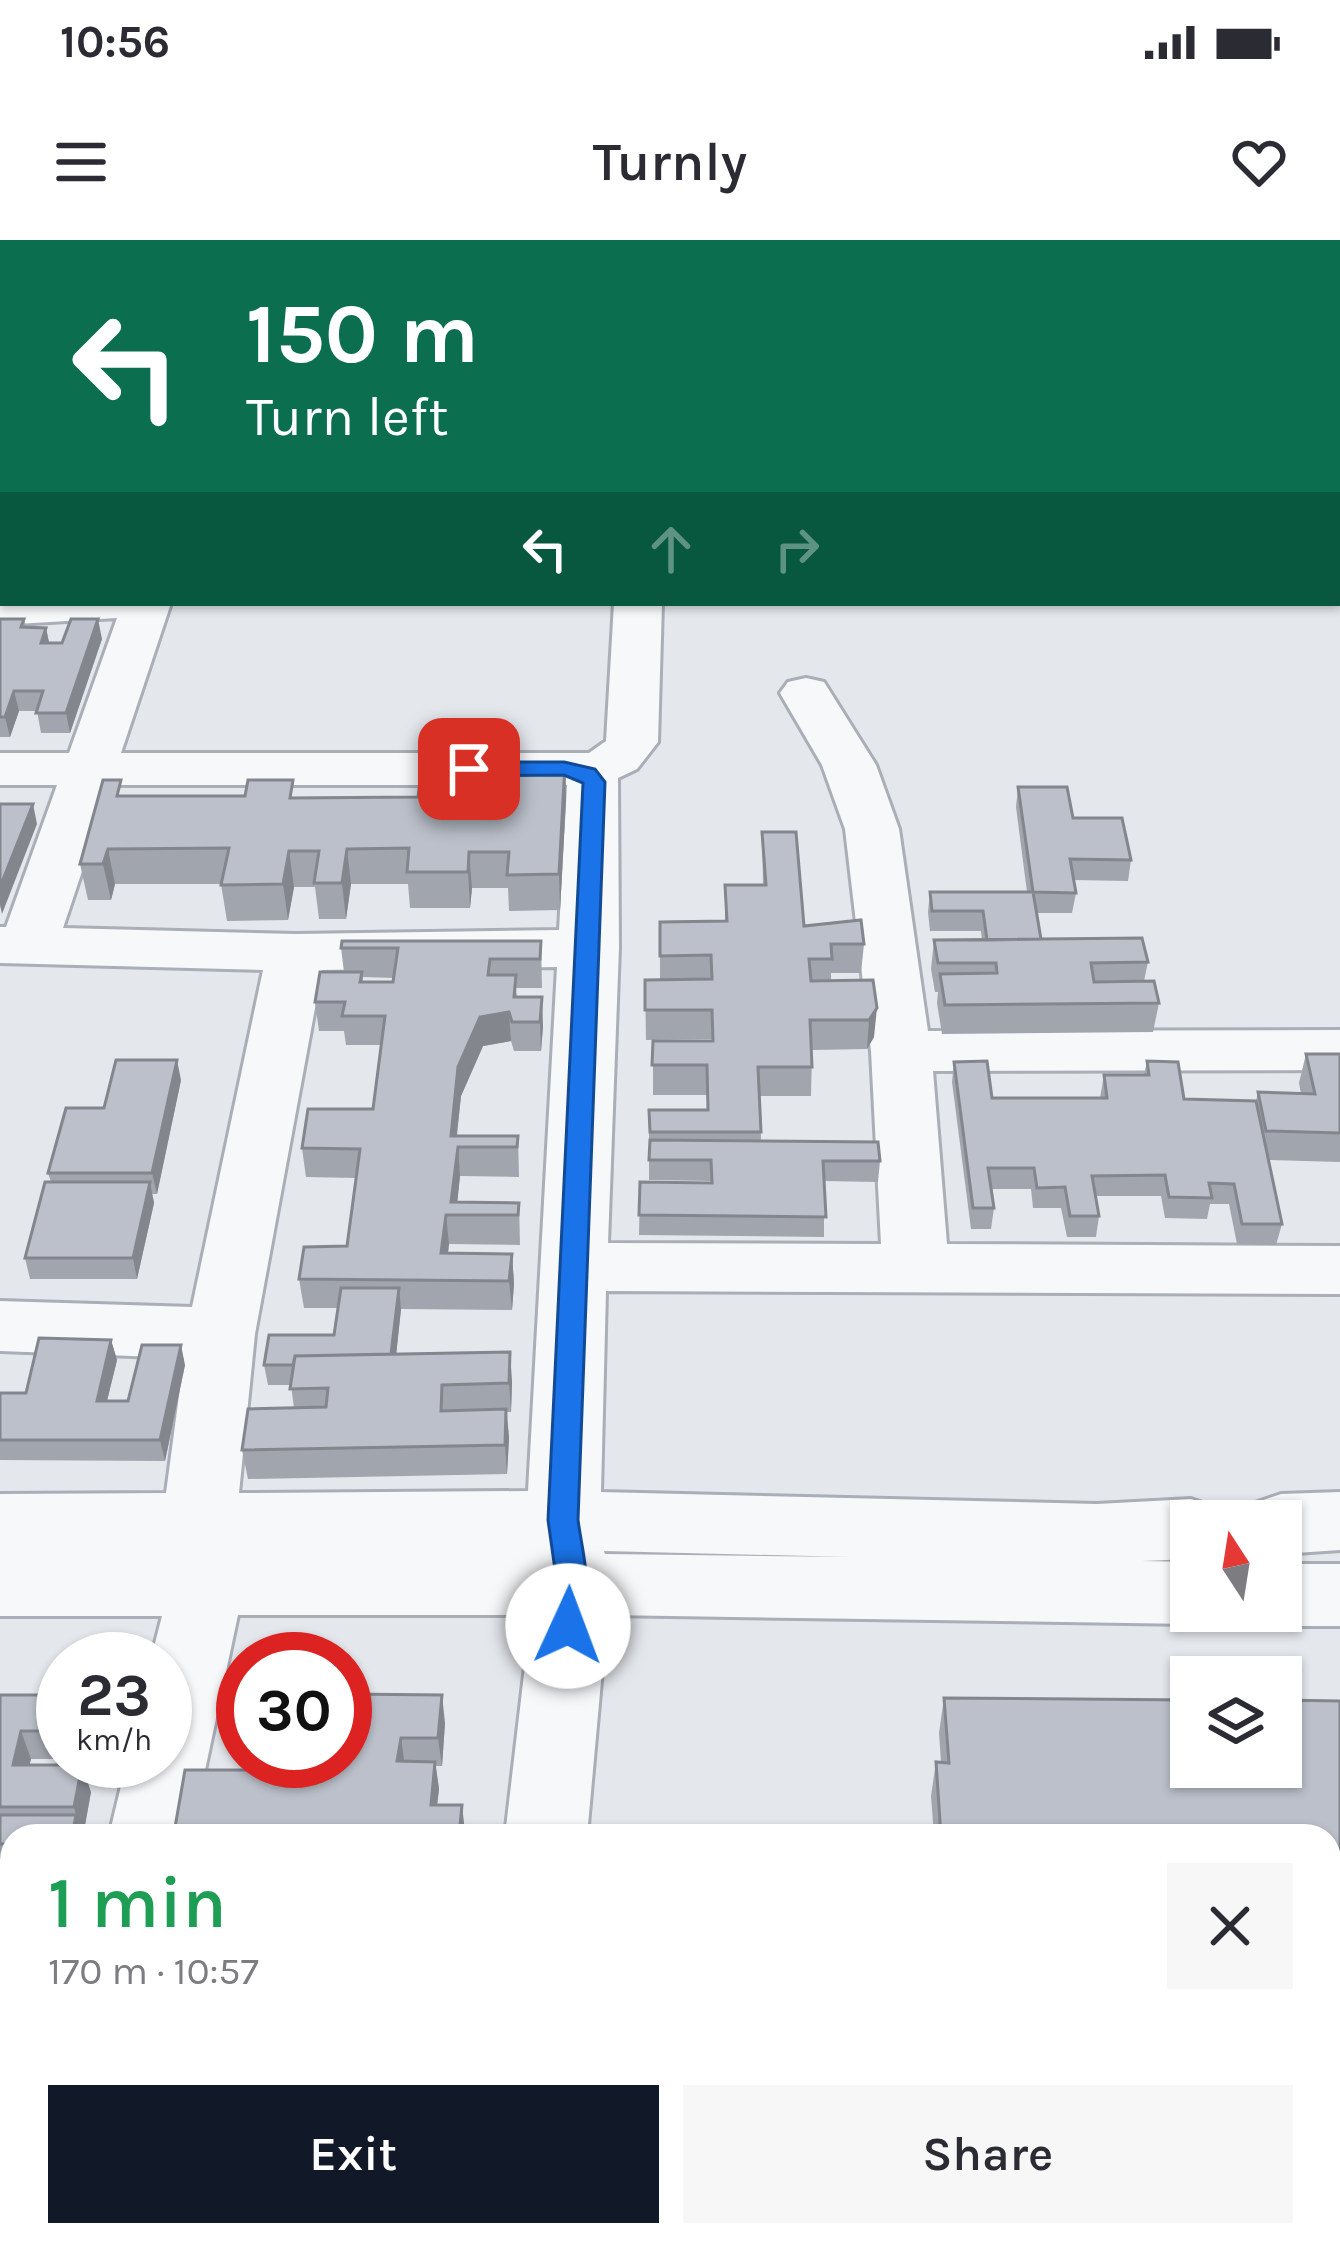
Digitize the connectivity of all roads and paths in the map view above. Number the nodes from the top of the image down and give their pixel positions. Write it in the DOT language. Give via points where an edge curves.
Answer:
graph roads {
  1 [pos="71,606"];
  2 [pos="146,606"];
  3 [pos="638,606"];
  4 [pos="0,610"];
  5 [pos="806,693"];
  6 [pos="0,770"];
  7 [pos="88,770"];
  8 [pos="587,774"];
  9 [pos="14,946"];
  10 [pos="590,948"];
  11 [pos="296,952"];
  12 [pos="1340,1050"];
  13 [pos="901,1052"];
  14 [pos="574,1268"];
  15 [pos="916,1268"];
  16 [pos="1340,1270"];
  17 [pos="0,1326"];
  18 [pos="221,1334"];
  19 [pos="1340,1521"];
  20 [pos="1302,1523"];
  21 [pos="0,1524"];
  22 [pos="1170,1530"];
  23 [pos="567,1552"];
  24 [pos="203,1554"];
  25 [pos="0,1585"];
  26 [pos="1170,1592"];
  27 [pos="1302,1594"];
  28 [pos="1340,1595"];
  29 [pos="152,1824"];
  30 [pos="547,1824"];
  1 -- 4 [label="street"];
  2 -- 7 [label="street"];
  3 -- 8 [label="street" via="632,742 623,757"];
  5 -- 13 [label="street" via="849,765 872,829"];
  6 -- 7 [label="street"];
  7 -- 8 [label="street"];
  7 -- 9 [label="street"];
  8 -- 10 [label="street" via="594,782"];
  9 -- 11 [label="street"];
  10 -- 11 [label="street"];
  10 -- 14 [label="street"];
  11 -- 18 [label="street"];
  12 -- 13 [label="street"];
  13 -- 15 [label="street"];
  14 -- 15 [label="street"];
  14 -- 23 [label="street"];
  15 -- 16 [label="street"];
  17 -- 18 [label="street"];
  18 -- 24 [label="street"];
  19 -- 20 [label="street"];
  21 -- 24 [label="street"];
  22 -- 23 [label="street"];
  23 -- 24 [label="street"];
  23 -- 26 [label="street"];
  23 -- 30 [label="street"];
  24 -- 25 [label="street"];
  24 -- 29 [label="street"];
  27 -- 28 [label="street"];
}
